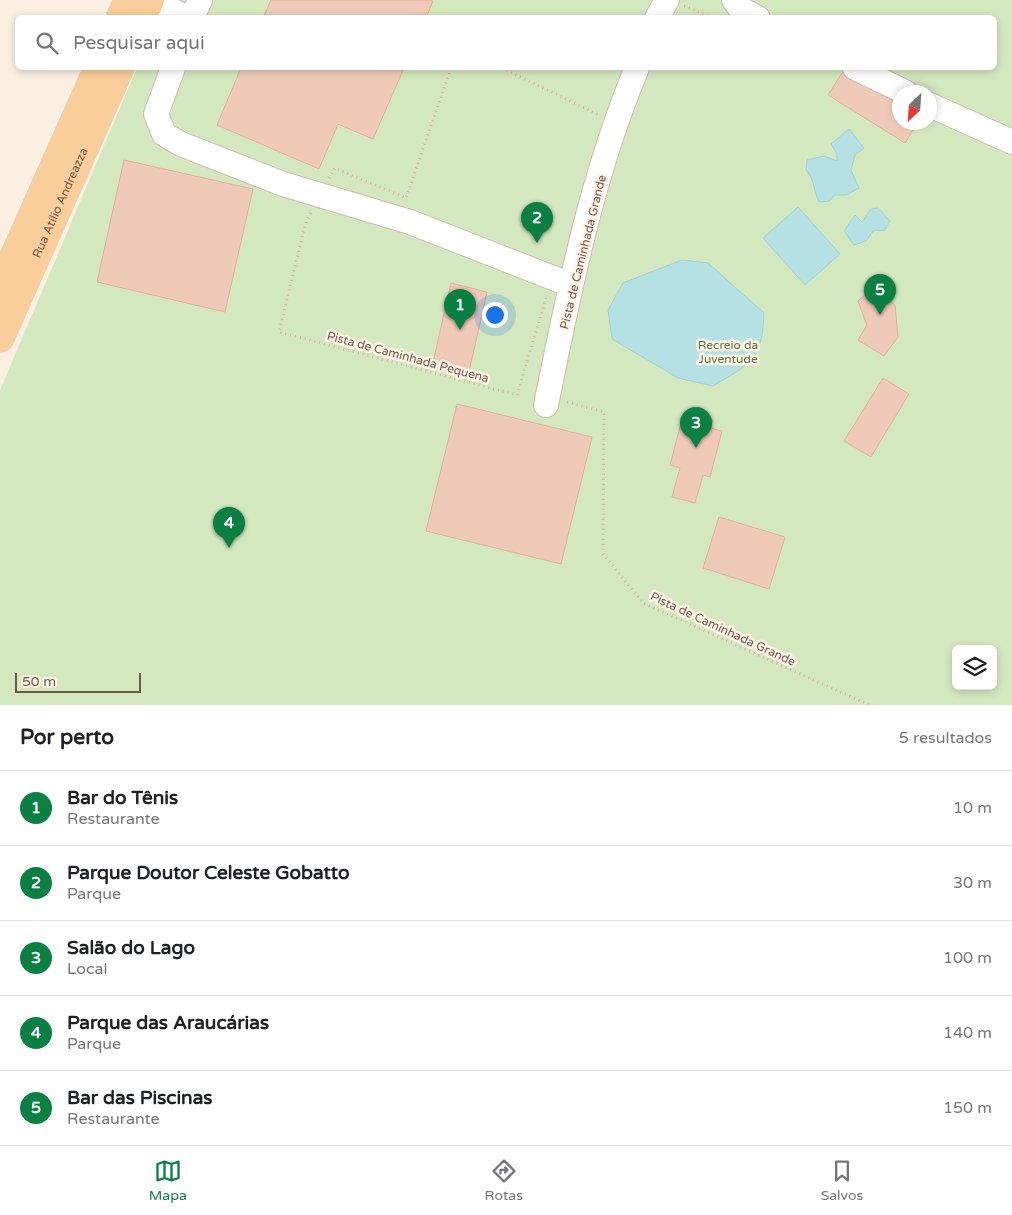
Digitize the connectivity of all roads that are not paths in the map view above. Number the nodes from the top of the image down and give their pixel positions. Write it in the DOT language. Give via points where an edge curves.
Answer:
graph roads {
  1 [pos="128,0"];
  2 [pos="151,0"];
  3 [pos="200,0"];
  4 [pos="734,0"];
  5 [pos="674,3"];
  6 [pos="121,15"];
  7 [pos="144,15"];
  8 [pos="181,15"];
  9 [pos="193,15"];
  10 [pos="660,15"];
  11 [pos="752,15"];
  12 [pos="97,70"];
  13 [pos="119,70"];
  14 [pos="173,70"];
  15 [pos="635,70"];
  16 [pos="859,70"];
  17 [pos="892,86"];
  18 [pos="937,108"];
  19 [pos="1012,142"];
  20 [pos="561,282"];
  21 [pos="0,288"];
  22 [pos="0,338"];
  23 [pos="555,403"];
  1 -- 6 [label="main road"];
  2 -- 7 [label="main road"];
  2 -- 8 [label="lane"];
  3 -- 9 [label="lane"];
  4 -- 11 [label="lane" via="741,9"];
  5 -- 10 [label="lane"];
  12 -- 21 [label="main road, Rua Atílio Andreazza"];
  13 -- 22 [label="main road, Rua Atílio Andreazza"];
  14 -- 20 [label="lane" via="156,114 164,134 181,144 283,184 410,222"];
  15 -- 20 [label="lane" via="614,121"];
  16 -- 17 [label="lane"];
  18 -- 19 [label="lane"];
  20 -- 23 [label="lane"];
}
